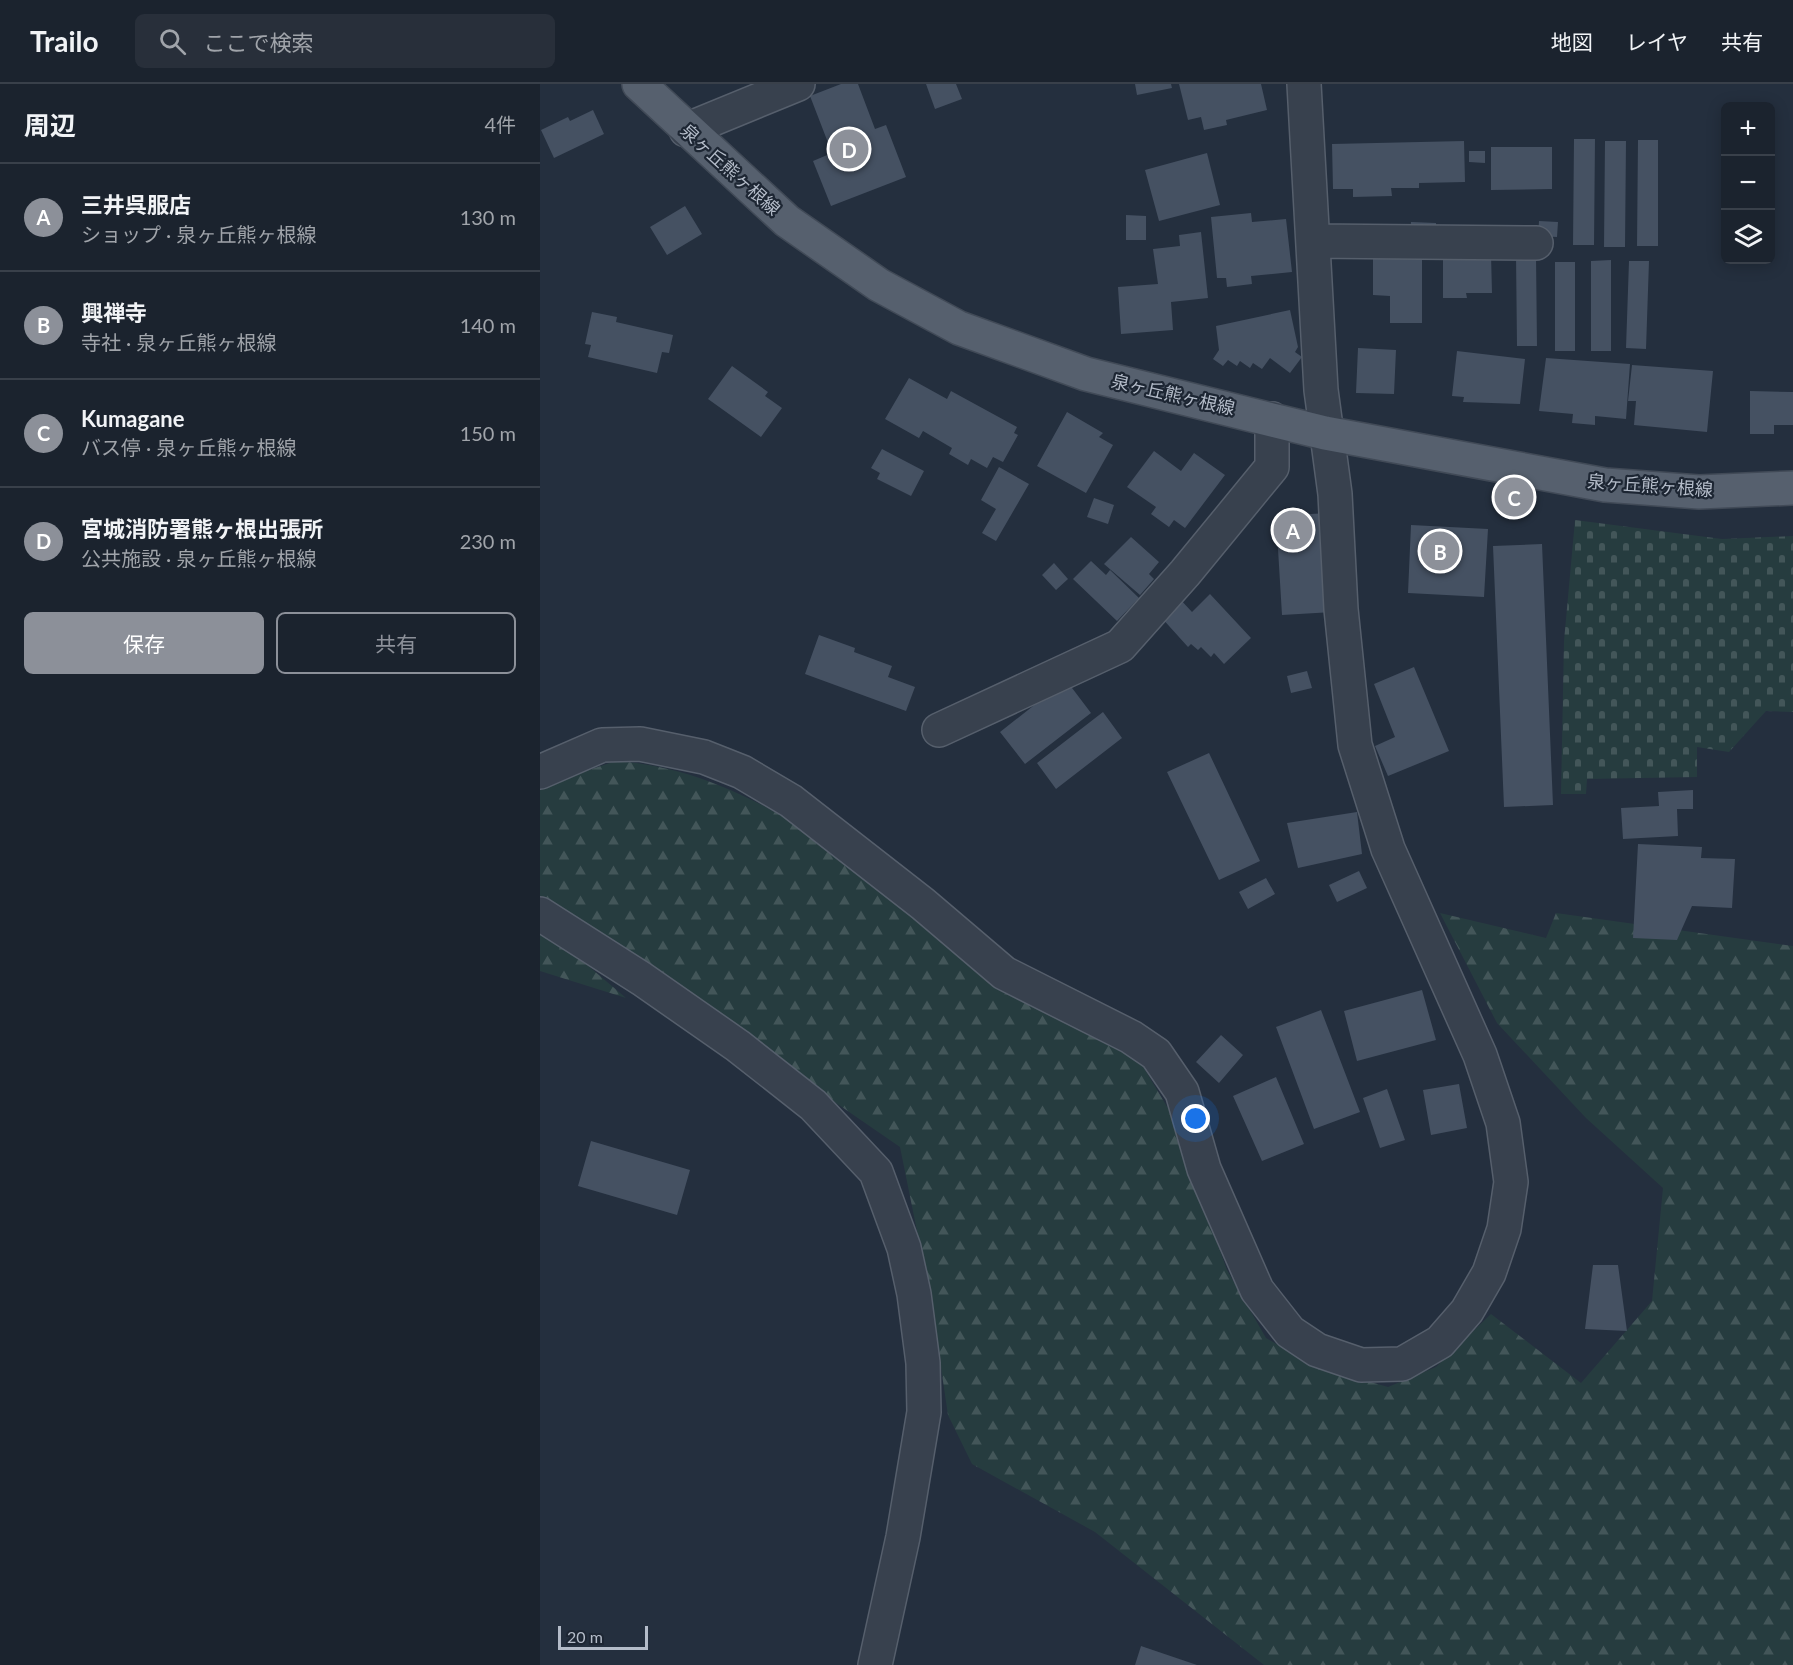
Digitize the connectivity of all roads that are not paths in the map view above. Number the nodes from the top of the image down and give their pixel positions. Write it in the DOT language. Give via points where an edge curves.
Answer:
graph roads {
  1 [pos="639,84"];
  2 [pos="798,84"];
  3 [pos="1304,84"];
  4 [pos="686,130"];
  5 [pos="1313,241"];
  6 [pos="1536,243"];
  7 [pos="1272,419"];
  8 [pos="1325,434"];
  9 [pos="1793,488"];
  10 [pos="939,730"];
  11 [pos="540,772"];
  12 [pos="540,914"];
  13 [pos="875,1665"];
  1 -- 4 [label="main road, 泉ヶ丘熊ヶ根線"];
  2 -- 4 [label="street"];
  3 -- 5 [label="street"];
  4 -- 7 [label="main road, 泉ヶ丘熊ヶ根線" via="787,221 879,285 959,328 1086,374"];
  5 -- 6 [label="street"];
  5 -- 8 [label="street"];
  7 -- 8 [label="main road, 泉ヶ丘熊ヶ根線"];
  7 -- 10 [label="street" via="1272,467 1120,646"];
  8 -- 9 [label="main road, 泉ヶ丘熊ヶ根線" via="1605,485 1699,492"];
  8 -- 11 [label="street" via="1335,494 1341,609 1355,745 1388,849 1480,1055 1503,1123 1511,1182 1504,1229 1489,1273 1467,1311 1440,1342 1402,1364 1361,1365 1317,1350 1290,1332 1257,1290 1204,1169 1182,1092 1156,1054 1131,1037 1004,973 915,897 791,801 742,772 704,757 640,744 602,745"];
  12 -- 13 [label="street" via="738,1046 813,1105 876,1172 904,1248 914,1294 924,1412 903,1537"];
}
